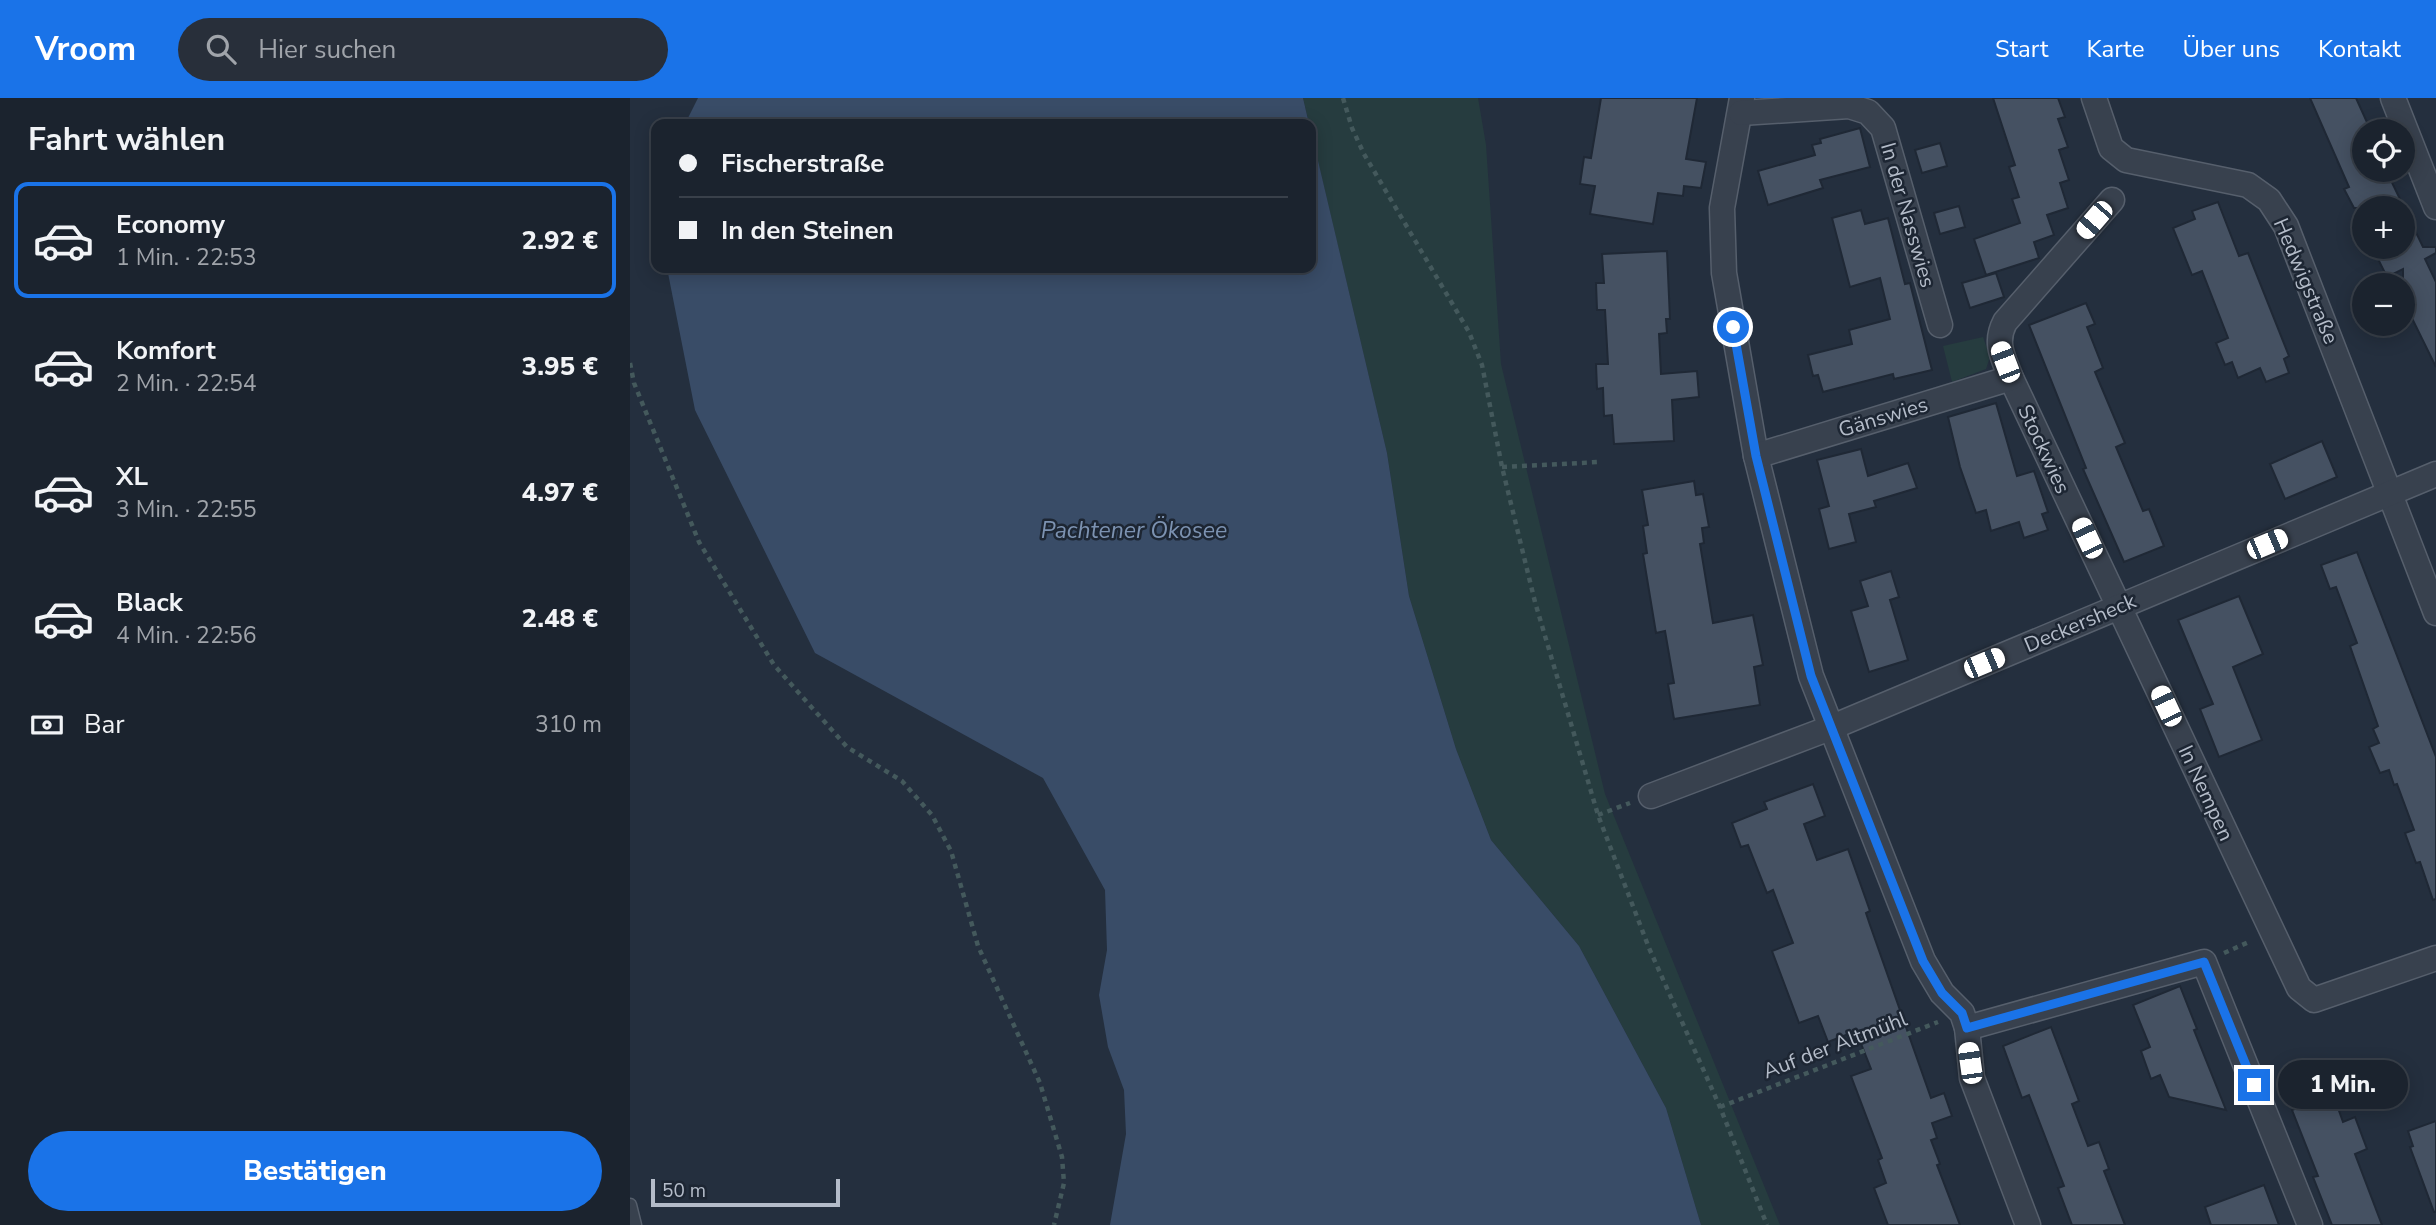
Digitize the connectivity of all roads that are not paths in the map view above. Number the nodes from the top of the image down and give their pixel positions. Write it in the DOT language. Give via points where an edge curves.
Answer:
graph roads {
  1 [pos="2094,98"];
  2 [pos="2393,98"];
  3 [pos="1741,106"];
  4 [pos="2112,200"];
  5 [pos="2436,207"];
  6 [pos="1940,325"];
  7 [pos="2011,379"];
  8 [pos="1756,456"];
  9 [pos="2436,474"];
  10 [pos="2391,492"];
  11 [pos="2119,606"];
  12 [pos="2436,613"];
  13 [pos="1830,728"];
  14 [pos="1645,798"];
  15 [pos="2436,958"];
  16 [pos="1964,1020"];
  17 [pos="630,1205"];
  18 [pos="635,1225"];
  19 [pos="2028,1225"];
  20 [pos="2310,1225"];
  1 -- 10 [label="street, Hedwigstraße" via="2111,148 2126,160 2248,185 2269,200 2286,226"];
  2 -- 5 [label="street"];
  3 -- 6 [label="street, In der Nasswies" via="1849,106 1868,112 1883,128"];
  3 -- 8 [label="street" via="1722,208 1724,273"];
  4 -- 7 [label="street, Stockwies" via="2005,322 1998,345"];
  7 -- 8 [label="street, Gänswies"];
  7 -- 11 [label="street, Stockwies"];
  8 -- 13 [label="street" via="1787,589"];
  9 -- 10 [label="street, Deckersheck"];
  10 -- 11 [label="street, Deckersheck"];
  10 -- 12 [label="street, Hedwigstraße"];
  11 -- 13 [label="street, Deckersheck"];
  11 -- 15 [label="street, In Nempen" via="2299,988 2314,1000"];
  13 -- 14 [label="street, Deckersheck"];
  13 -- 16 [label="street" via="1923,961"];
  16 -- 19 [label="street" via="1972,1077"];
  16 -- 20 [label="street" via="2204,962"];
  17 -- 18 [label="lane"];
}
